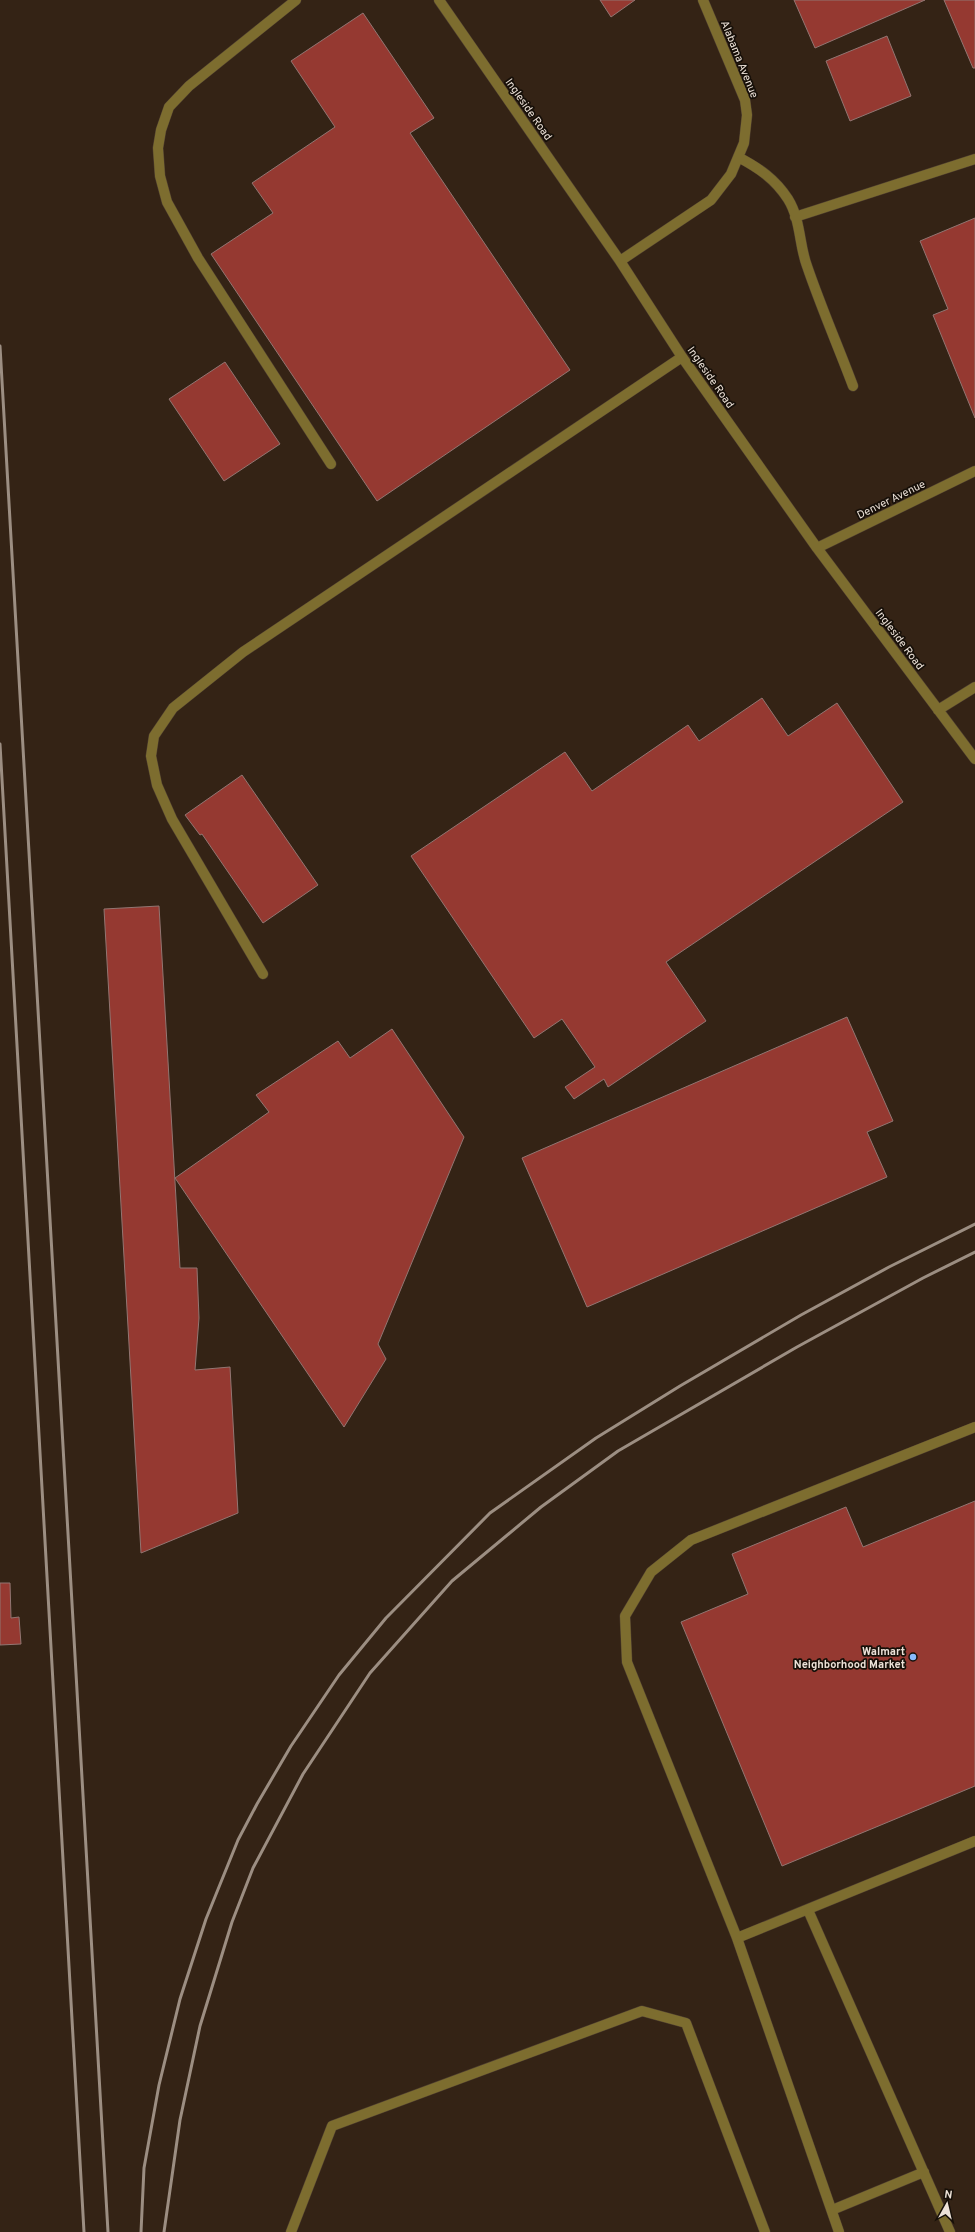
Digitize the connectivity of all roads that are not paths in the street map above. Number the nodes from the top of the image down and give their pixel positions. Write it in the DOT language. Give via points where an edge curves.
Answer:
graph roads {
  1 [pos="296,0"];
  2 [pos="439,0"];
  3 [pos="703,0"];
  4 [pos="738,157"];
  5 [pos="975,158"];
  6 [pos="795,217"];
  7 [pos="620,262"];
  8 [pos="682,357"];
  9 [pos="853,386"];
  10 [pos="331,464"];
  11 [pos="975,471"];
  12 [pos="817,548"];
  13 [pos="975,687"];
  14 [pos="938,710"];
  15 [pos="975,759"];
  16 [pos="263,974"];
  17 [pos="975,1427"];
  18 [pos="975,1841"];
  19 [pos="808,1910"];
  20 [pos="737,1938"];
  21 [pos="924,2172"];
  22 [pos="832,2210"];
  23 [pos="291,2232"];
  24 [pos="765,2232"];
  25 [pos="839,2232"];
  26 [pos="950,2232"];
  1 -- 10 [label="street" via="189,86 169,107 158,148 160,176 167,202 198,258"];
  2 -- 7 [label="street, Ingleside Road"];
  3 -- 4 [label="street, Alabama Avenue" via="745,100 747,115 744,143"];
  4 -- 6 [label="street" via="758,167 775,181 789,201"];
  4 -- 7 [label="street, Alabama Avenue" via="731,174 711,200"];
  5 -- 6 [label="street"];
  6 -- 9 [label="street" via="806,265"];
  7 -- 8 [label="street, Ingleside Road"];
  8 -- 12 [label="street, Ingleside Road"];
  8 -- 16 [label="street" via="249,648 173,708 154,736 151,756 157,785 172,819"];
  11 -- 12 [label="street, Denver Avenue"];
  12 -- 14 [label="street, Ingleside Road"];
  13 -- 14 [label="street"];
  14 -- 15 [label="street, Ingleside Road"];
  17 -- 20 [label="street" via="691,1540 651,1572 625,1616 627,1662"];
  18 -- 19 [label="street"];
  19 -- 20 [label="street"];
  19 -- 21 [label="street"];
  20 -- 22 [label="street"];
  21 -- 22 [label="street"];
  21 -- 26 [label="street"];
  22 -- 25 [label="street"];
  23 -- 24 [label="street" via="332,2126 642,2011 686,2023"];
}
